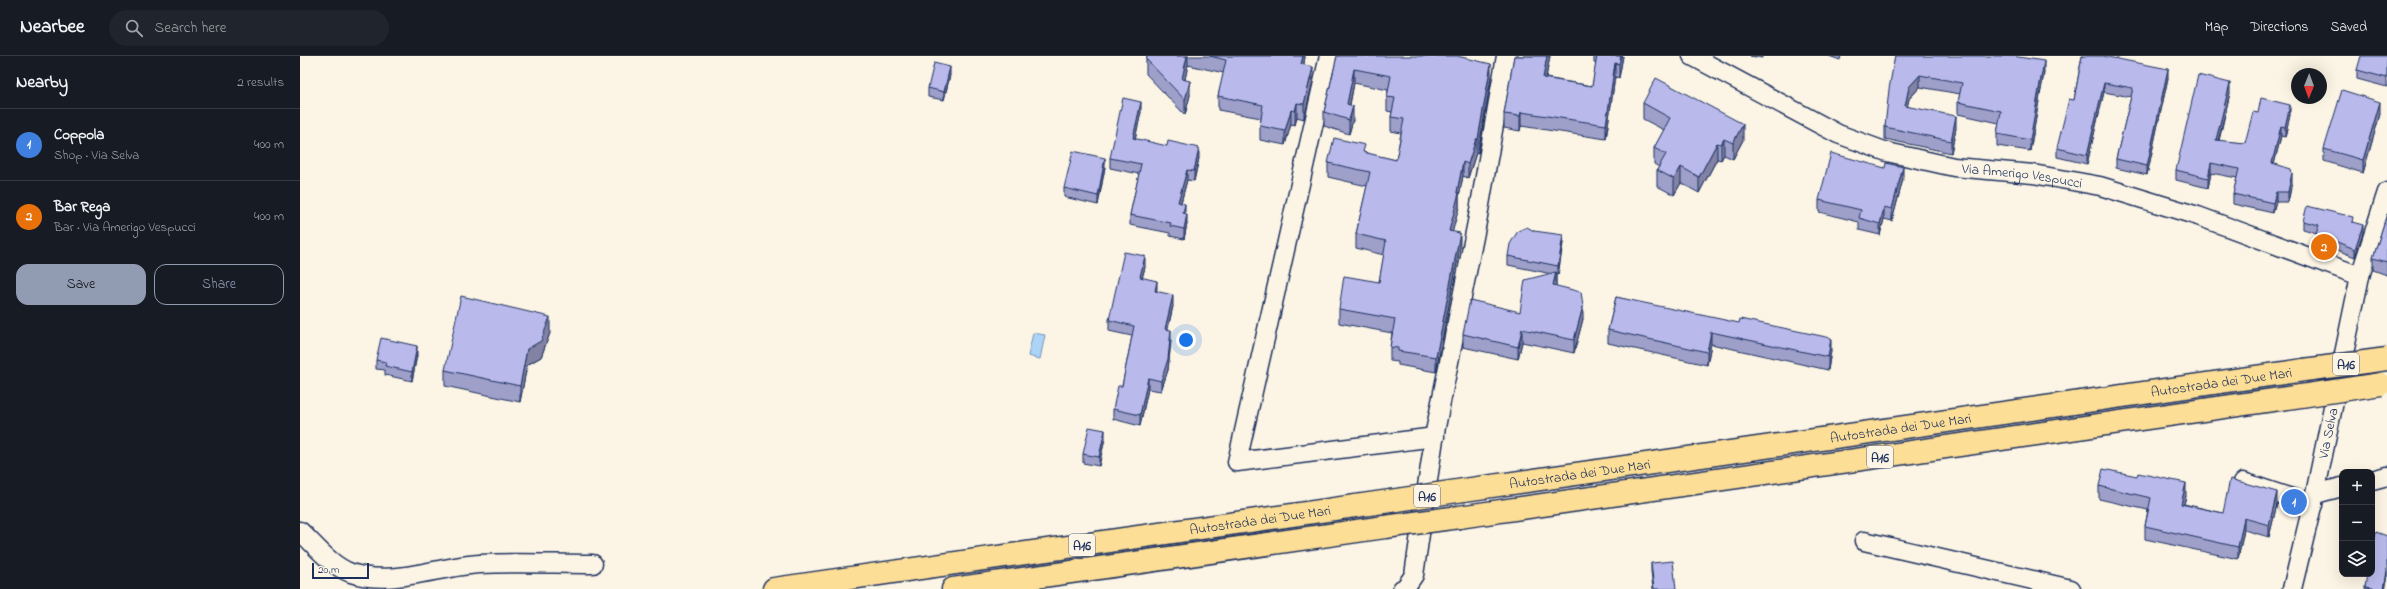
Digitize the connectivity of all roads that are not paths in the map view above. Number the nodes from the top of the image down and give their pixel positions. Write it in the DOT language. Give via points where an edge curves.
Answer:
graph roads {
  1 [pos="1329,56"];
  2 [pos="1692,56"];
  3 [pos="1499,64"];
  4 [pos="2387,192"];
  5 [pos="2360,276"];
  6 [pos="2387,359"];
  7 [pos="2384,384"];
  8 [pos="1435,437"];
  9 [pos="2387,476"];
  10 [pos="2375,479"];
  11 [pos="2243,482"];
  12 [pos="2339,488"];
  13 [pos="2314,500"];
  14 [pos="300,531"];
  15 [pos="1864,541"];
  16 [pos="593,564"];
  17 [pos="774,589"];
  18 [pos="953,589"];
  19 [pos="1402,589"];
  20 [pos="2071,589"];
  21 [pos="2292,589"];
  1 -- 8 [label="street" via="1237,462"];
  2 -- 5 [label="street, Via Amerigo Vespucci" via="1838,134 1887,152 1954,167 2033,174 2100,186 2198,216"];
  3 -- 8 [label="street" via="1478,222"];
  4 -- 5 [label="street, Via Selva"];
  5 -- 13 [label="street, Via Selva"];
  6 -- 17 [label="highway, Autostrada dei Due Mari / A16, bridge"];
  7 -- 18 [label="highway, Autostrada dei Due Mari / A16, bridge"];
  8 -- 19 [label="street" via="1414,575"];
  9 -- 10 [label="street"];
  11 -- 13 [label="street"];
  12 -- 13 [label="street"];
  13 -- 21 [label="street, Via Selva"];
  14 -- 16 [label="street" via="329,560 349,573 368,578 386,578 480,564"];
  15 -- 20 [label="street"];
}
